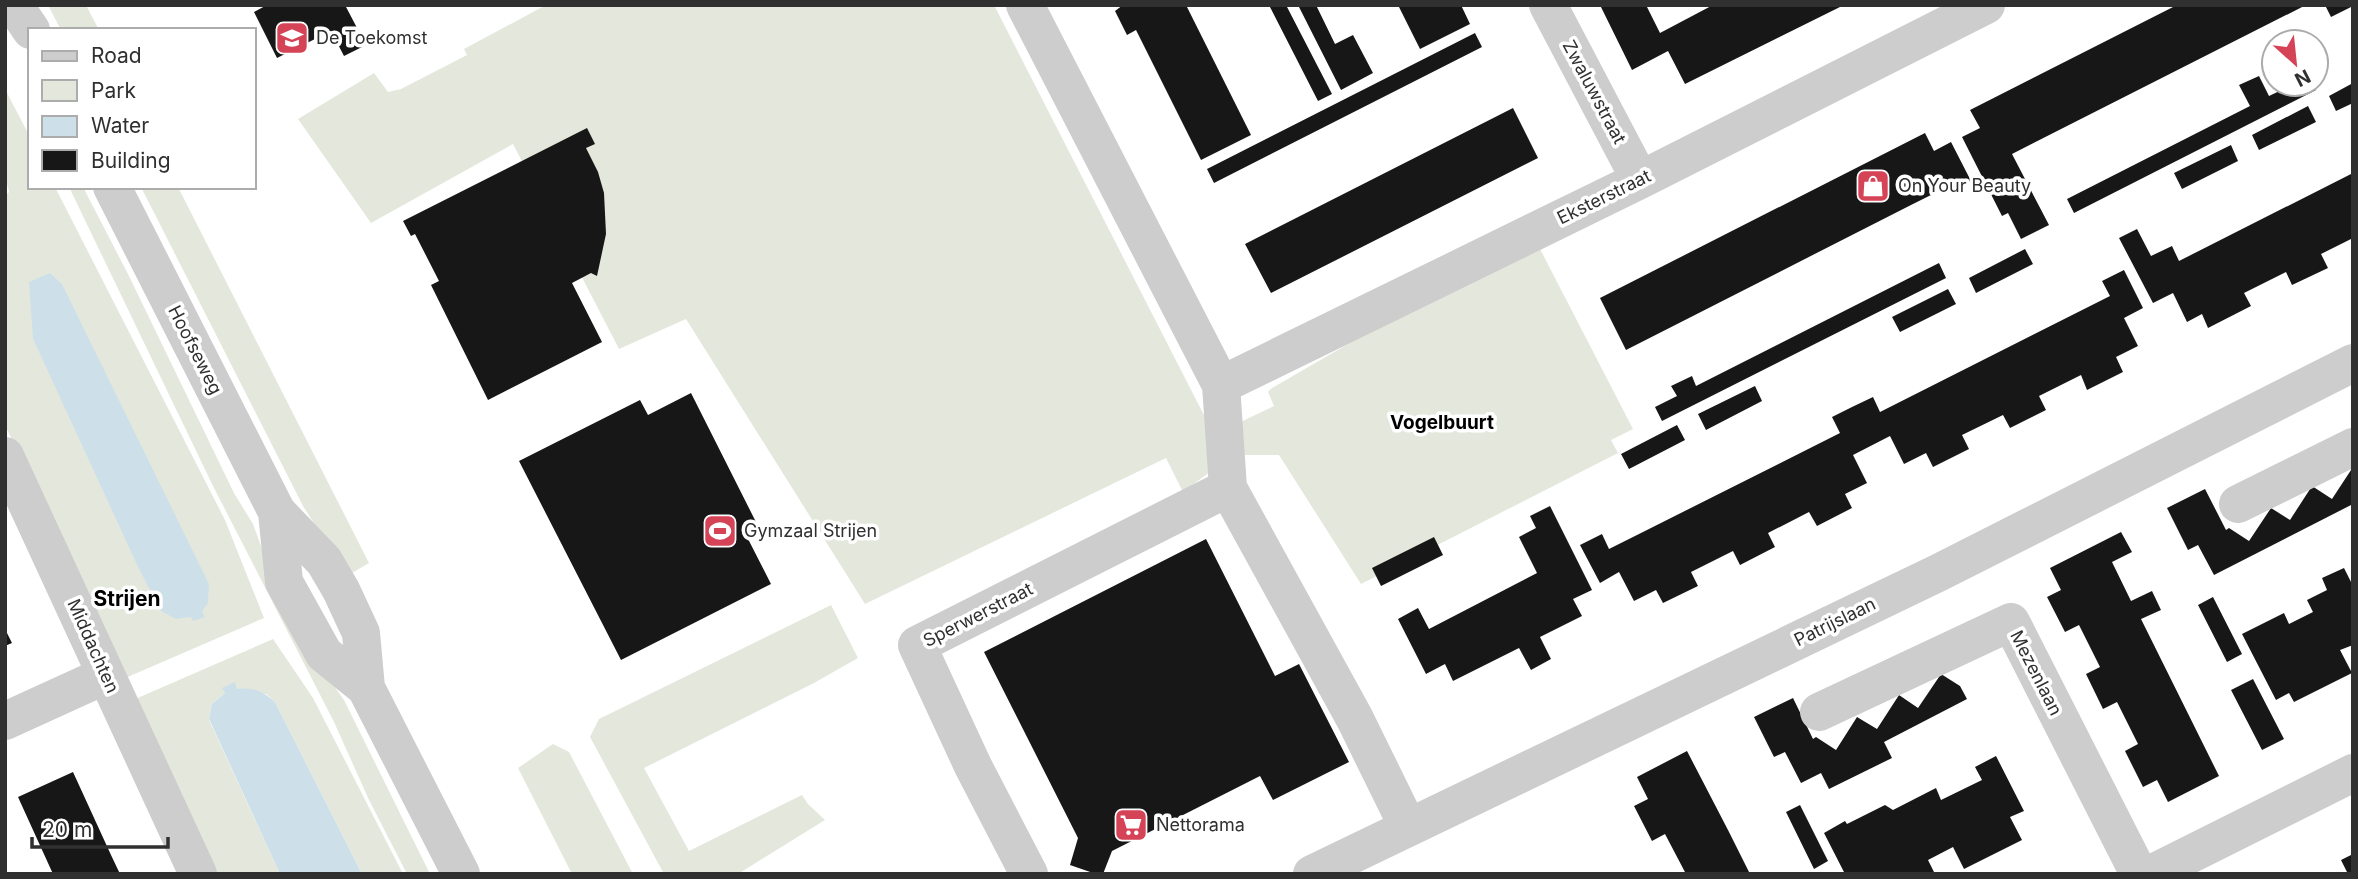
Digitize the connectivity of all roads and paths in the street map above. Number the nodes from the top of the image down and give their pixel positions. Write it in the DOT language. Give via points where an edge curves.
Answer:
graph roads {
  1 [pos="1025,5"];
  2 [pos="1548,5"];
  3 [pos="1986,5"];
  4 [pos="1640,180"];
  5 [pos="113,189"];
  6 [pos="2353,363"];
  7 [pos="1221,385"];
  8 [pos="2353,447"];
  9 [pos="5,456"];
  10 [pos="1228,488"];
  11 [pos="2238,504"];
  12 [pos="106,675"];
  13 [pos="1819,712"];
  14 [pos="5,721"];
  15 [pos="2353,773"];
  16 [pos="1408,827"];
  17 [pos="198,874"];
  18 [pos="461,874"];
  19 [pos="1029,874"];
  20 [pos="1312,874"];
  21 [pos="2139,874"];
  22 [pos="2151,874"];
  1 -- 7 [label="street"];
  2 -- 4 [label="street, Zwaluwstraat"];
  3 -- 4 [label="street, Eksterstraat"];
  4 -- 7 [label="street, Eksterstraat"];
  5 -- 18 [label="street, Hoofseweg" via="277,512 324,561 341,590 360,633 366,688"];
  6 -- 16 [label="street, Patrijslaan" via="1938,573"];
  7 -- 10 [label="street"];
  8 -- 11 [label="street"];
  9 -- 12 [label="street, Middachten"];
  10 -- 16 [label="street" via="1355,719"];
  10 -- 19 [label="street, Sperwerstraat" via="917,645"];
  12 -- 14 [label="street"];
  12 -- 17 [label="street, Middachten"];
  13 -- 21 [label="street, Mezenlaan" via="2011,622"];
  15 -- 22 [label="street"];
  16 -- 20 [label="street, Patrijslaan"];
}
